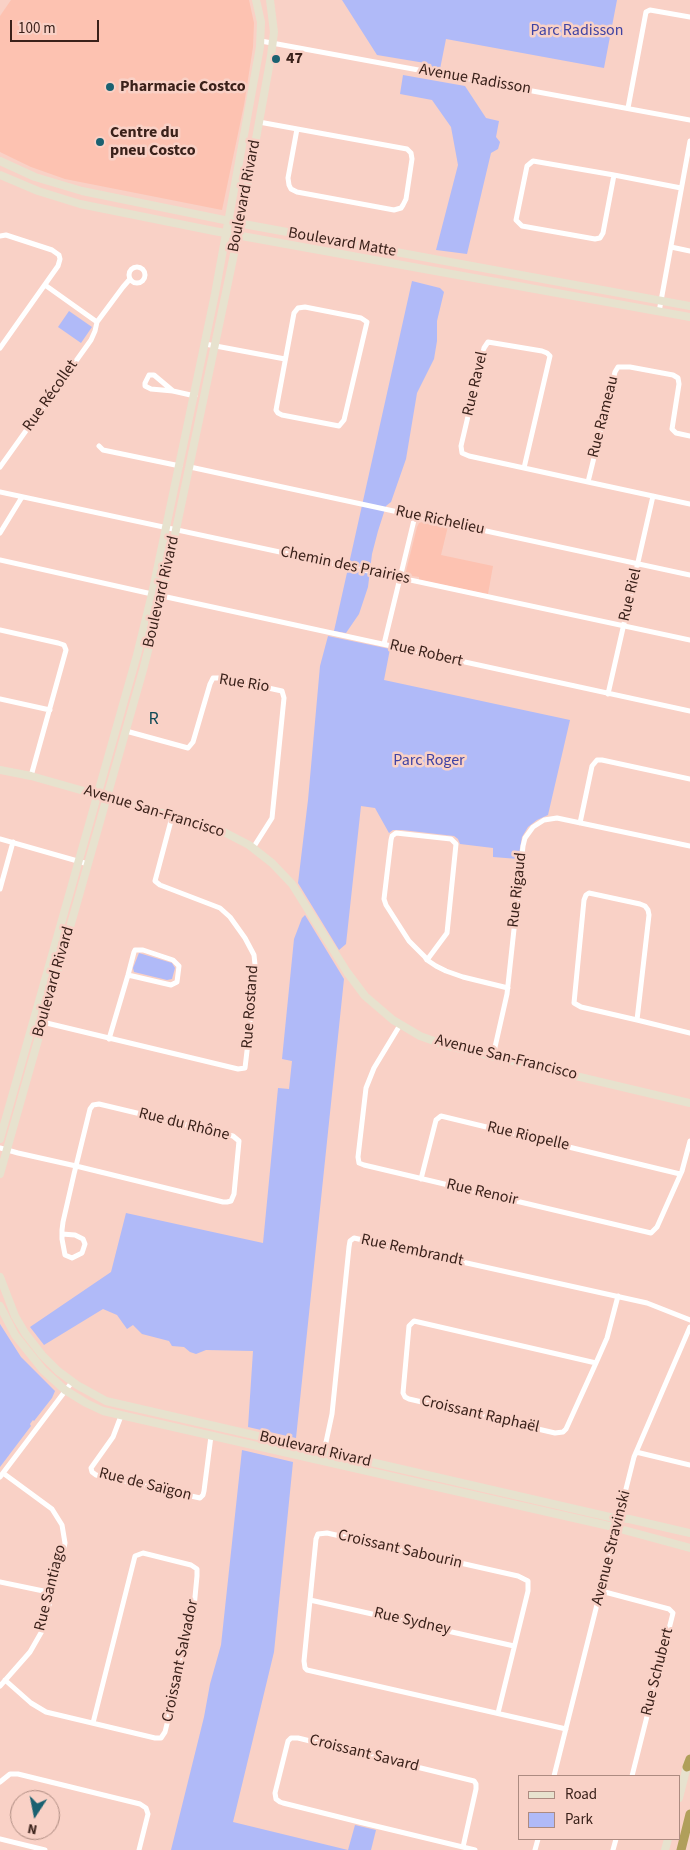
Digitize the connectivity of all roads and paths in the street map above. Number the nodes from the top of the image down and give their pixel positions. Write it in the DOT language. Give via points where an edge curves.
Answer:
graph roads {
  1 [pos="256,0"];
  2 [pos="270,0"];
  3 [pos="690,17"];
  4 [pos="261,41"];
  5 [pos="273,43"];
  6 [pos="628,108"];
  7 [pos="690,120"];
  8 [pos="259,122"];
  9 [pos="297,129"];
  10 [pos="690,141"];
  11 [pos="0,161"];
  12 [pos="0,175"];
  13 [pos="614,175"];
  14 [pos="681,188"];
  15 [pos="228,220"];
  16 [pos="240,223"];
  17 [pos="226,233"];
  18 [pos="238,235"];
  19 [pos="0,236"];
  20 [pos="670,247"];
  21 [pos="690,251"];
  22 [pos="130,280"];
  23 [pos="45,285"];
  24 [pos="661,300"];
  25 [pos="690,306"];
  26 [pos="659,312"];
  27 [pos="690,317"];
  28 [pos="97,322"];
  29 [pos="205,344"];
  30 [pos="215,346"];
  31 [pos="0,348"];
  32 [pos="285,359"];
  33 [pos="173,391"];
  34 [pos="195,396"];
  35 [pos="690,436"];
  36 [pos="99,446"];
  37 [pos="180,466"];
  38 [pos="190,467"];
  39 [pos="0,468"];
  40 [pos="524,468"];
  41 [pos="588,482"];
  42 [pos="0,492"];
  43 [pos="653,496"];
  44 [pos="22,497"];
  45 [pos="690,504"];
  46 [pos="415,516"];
  47 [pos="166,528"];
  48 [pos="176,530"];
  49 [pos="0,533"];
  50 [pos="0,560"];
  51 [pos="638,564"];
  52 [pos="690,575"];
  53 [pos="400,578"];
  54 [pos="152,594"];
  55 [pos="162,596"];
  56 [pos="624,626"];
  57 [pos="0,630"];
  58 [pos="690,640"];
  59 [pos="384,644"];
  60 [pos="608,694"];
  61 [pos="0,699"];
  62 [pos="50,710"];
  63 [pos="690,711"];
  64 [pos="126,731"];
  65 [pos="0,770"];
  66 [pos="31,776"];
  67 [pos="690,779"];
  68 [pos="97,795"];
  69 [pos="106,798"];
  70 [pos="172,816"];
  71 [pos="580,823"];
  72 [pos="0,839"];
  73 [pos="13,842"];
  74 [pos="690,846"];
  75 [pos="253,848"];
  76 [pos="79,861"];
  77 [pos="88,864"];
  78 [pos="0,889"];
  79 [pos="428,960"];
  80 [pos="128,975"];
  81 [pos="508,988"];
  82 [pos="34,1020"];
  83 [pos="637,1020"];
  84 [pos="43,1022"];
  85 [pos="400,1025"];
  86 [pos="690,1032"];
  87 [pos="109,1039"];
  88 [pos="493,1056"];
  89 [pos="690,1103"];
  90 [pos="0,1139"];
  91 [pos="690,1141"];
  92 [pos="3,1149"];
  93 [pos="76,1166"];
  94 [pos="0,1174"];
  95 [pos="680,1174"];
  96 [pos="421,1179"];
  97 [pos="62,1234"];
  98 [pos="0,1277"];
  99 [pos="618,1296"];
  100 [pos="0,1306"];
  101 [pos="690,1320"];
  102 [pos="690,1327"];
  103 [pos="596,1363"];
  104 [pos="72,1382"];
  105 [pos="65,1390"];
  106 [pos="121,1416"];
  107 [pos="211,1436"];
  108 [pos="324,1452"];
  109 [pos="636,1452"];
  110 [pos="322,1461"];
  111 [pos="690,1465"];
  112 [pos="2,1475"];
  113 [pos="619,1518"];
  114 [pos="617,1529"];
  115 [pos="690,1533"];
  116 [pos="690,1548"];
  117 [pos="0,1582"];
  118 [pos="601,1591"];
  119 [pos="53,1593"];
  120 [pos="310,1600"];
  121 [pos="514,1646"];
  122 [pos="6,1680"];
  123 [pos="0,1686"];
  124 [pos="498,1713"];
  125 [pos="93,1723"];
  126 [pos="566,1729"];
  127 [pos="690,1755"];
  128 [pos="688,1763"];
  129 [pos="554,1775"];
  130 [pos="632,1775"];
  131 [pos="0,1782"];
  132 [pos="680,1794"];
  133 [pos="690,1814"];
  134 [pos="0,1839"];
  135 [pos="462,1847"];
  136 [pos="45,1850"];
  137 [pos="139,1850"];
  138 [pos="475,1850"];
  139 [pos="681,1850"];
  1 -- 4 [label="street, Boulevard Rivard"];
  2 -- 5 [label="street, Boulevard Rivard" via="274,20"];
  3 -- 6 [label="street" via="646,12"];
  4 -- 5 [label="street, Avenue Radisson"];
  4 -- 15 [label="street, Boulevard Rivard"];
  5 -- 6 [label="street, Avenue Radisson"];
  5 -- 8 [label="street, Boulevard Rivard"];
  6 -- 7 [label="street, Avenue Radisson"];
  8 -- 9 [label="street"];
  8 -- 16 [label="street, Boulevard Rivard"];
  9 -- 9 [label="street" via="288,178 291,188 297,192 394,210 403,205 412,163 408,150"];
  10 -- 14 [label="street"];
  11 -- 15 [label="street, Boulevard Matte" via="68,187"];
  12 -- 17 [label="street, Boulevard Matte" via="73,202"];
  13 -- 13 [label="street" via="533,161 527,166 516,220 522,226 600,238"];
  13 -- 14 [label="street"];
  14 -- 20 [label="street"];
  15 -- 16 [label="street, Boulevard Matte"];
  15 -- 17 [label="street, Boulevard Rivard"];
  16 -- 18 [label="street, Boulevard Rivard"];
  16 -- 24 [label="street, Boulevard Matte"];
  17 -- 18 [label="street, Boulevard Matte"];
  17 -- 29 [label="street, Boulevard Rivard"];
  18 -- 26 [label="street, Boulevard Matte"];
  18 -- 30 [label="street, Boulevard Rivard"];
  19 -- 23 [label="street" via="6,235 59,255 59,264"];
  20 -- 21 [label="street"];
  20 -- 24 [label="street"];
  22 -- 28 [label="street, Rue Récollet"];
  23 -- 28 [label="street"];
  23 -- 31 [label="street"];
  24 -- 25 [label="street, Boulevard Matte"];
  24 -- 26 [label="street"];
  26 -- 27 [label="street, Boulevard Matte"];
  28 -- 39 [label="street, Rue Récollet" via="91,340"];
  29 -- 30 [label="street"];
  29 -- 34 [label="street, Boulevard Rivard"];
  30 -- 32 [label="street"];
  30 -- 38 [label="street, Boulevard Rivard"];
  32 -- 32 [label="street" via="276,407 278,413 339,426 344,420 366,321 298,308 294,313"];
  33 -- 33 [label="street" via="152,374 145,383 148,388"];
  33 -- 34 [label="street"];
  34 -- 37 [label="street, Boulevard Rivard"];
  35 -- 41 [label="street, Rue Rameau" via="672,429 678,378 618,366"];
  36 -- 37 [label="street" via="102,450"];
  37 -- 47 [label="street, Boulevard Rivard"];
  38 -- 46 [label="street, Rue Richelieu"];
  38 -- 48 [label="street, Boulevard Rivard"];
  40 -- 40 [label="street, Rue Ravel" via="550,356 542,351 488,342 484,348 462,452"];
  40 -- 41 [label="street, Rue Ravel"];
  41 -- 43 [label="street, Rue Ravel"];
  42 -- 44 [label="street, Chemin des Prairies"];
  43 -- 45 [label="street, Rue Ravel"];
  43 -- 51 [label="street, Rue Riel"];
  44 -- 47 [label="street, Chemin des Prairies"];
  44 -- 49 [label="street"];
  46 -- 51 [label="street, Rue Richelieu"];
  46 -- 53 [label="street"];
  47 -- 48 [label="street, Chemin des Prairies"];
  47 -- 54 [label="street, Boulevard Rivard"];
  48 -- 53 [label="street, Chemin des Prairies"];
  48 -- 55 [label="street, Boulevard Rivard"];
  50 -- 54 [label="street"];
  51 -- 52 [label="street, Rue Richelieu"];
  51 -- 56 [label="street, Rue Riel"];
  53 -- 56 [label="street, Chemin des Prairies"];
  53 -- 59 [label="street"];
  54 -- 68 [label="street, Boulevard Rivard"];
  55 -- 59 [label="street, Rue Robert"];
  55 -- 64 [label="street, Boulevard Rivard"];
  56 -- 58 [label="street, Chemin des Prairies"];
  56 -- 60 [label="street, Rue Riel"];
  57 -- 62 [label="street" via="65,647"];
  59 -- 60 [label="street, Rue Robert"];
  60 -- 63 [label="street, Rue Robert"];
  61 -- 62 [label="street"];
  62 -- 66 [label="street"];
  64 -- 69 [label="street, Boulevard Rivard"];
  64 -- 75 [label="street, Rue Rio" via="188,748 193,742 213,678 282,691 284,698 272,818"];
  65 -- 66 [label="street, Avenue San-Francisco"];
  66 -- 68 [label="street, Avenue San-Francisco"];
  67 -- 71 [label="street" via="597,760 592,766"];
  68 -- 69 [label="street, Avenue San-Francisco"];
  68 -- 76 [label="street, Boulevard Rivard"];
  69 -- 70 [label="street, Avenue San-Francisco"];
  69 -- 77 [label="street, Boulevard Rivard"];
  70 -- 75 [label="street, Avenue San-Francisco" via="222,832"];
  70 -- 87 [label="street, Rue Rostand" via="155,881 223,910 254,955 256,974 246,1066 238,1069"];
  71 -- 74 [label="street, Rue Rigaud"];
  71 -- 81 [label="street, Rue Rigaud" via="548,819 533,827 525,838"];
  72 -- 73 [label="street"];
  73 -- 76 [label="street"];
  73 -- 78 [label="street"];
  75 -- 85 [label="street, Avenue San-Francisco" via="292,884 360,990"];
  76 -- 77 [label="street"];
  76 -- 82 [label="street, Boulevard Rivard"];
  77 -- 84 [label="street, Boulevard Rivard"];
  79 -- 79 [label="street" via="410,941 385,902 391,840 396,833 451,839 456,844 447,934"];
  79 -- 81 [label="street" via="452,974"];
  80 -- 80 [label="street" via="137,949 173,960 179,966 177,982 171,985"];
  80 -- 87 [label="street"];
  81 -- 88 [label="street, Rue Rigaud"];
  82 -- 84 [label="street, Rue Rostand"];
  82 -- 90 [label="street, Boulevard Rivard"];
  83 -- 83 [label="street" via="574,1003 586,894 640,904 648,910"];
  83 -- 86 [label="street"];
  84 -- 87 [label="street, Rue Rostand"];
  84 -- 92 [label="street, Boulevard Rivard"];
  85 -- 88 [label="street, Avenue San-Francisco" via="440,1043"];
  85 -- 96 [label="street, Rue Renoir" via="368,1082 358,1160 364,1166"];
  88 -- 89 [label="street, Avenue San-Francisco"];
  91 -- 95 [label="street, Rue Renoir"];
  92 -- 93 [label="street, Rue du Rhône"];
  92 -- 94 [label="street, Boulevard Rivard"];
  93 -- 93 [label="street, Rue du Rhône" via="229,1202 234,1194 239,1141 233,1136 94,1104"];
  93 -- 97 [label="street"];
  95 -- 96 [label="street, Rue Renoir" via="657,1227 649,1233"];
  95 -- 96 [label="street, Rue Riopelle" via="441,1116 436,1120"];
  97 -- 97 [label="street" via="67,1257 82,1253 83,1239"];
  98 -- 104 [label="street, Boulevard Rivard" via="9,1303 27,1336"];
  99 -- 101 [label="street, Rue Rembrandt" via="658,1306"];
  99 -- 103 [label="street, Croissant Raphaël" via="609,1332"];
  99 -- 108 [label="street, Rue Rembrandt" via="360,1238 352,1239 332,1414"];
  100 -- 105 [label="street, Boulevard Rivard" via="22,1346"];
  102 -- 109 [label="street, Avenue Stravinski"];
  103 -- 103 [label="street, Croissant Raphaël" via="566,1429 561,1433 409,1399 403,1393 409,1326 414,1321"];
  104 -- 105 [label="street"];
  104 -- 108 [label="street, Boulevard Rivard" via="92,1395 116,1404"];
  105 -- 106 [label="street, Boulevard Rivard"];
  105 -- 112 [label="street"];
  106 -- 107 [label="street, Boulevard Rivard"];
  106 -- 107 [label="street, Rue de Saïgon" via="113,1437 91,1468 96,1475 200,1498 204,1491"];
  107 -- 110 [label="street, Boulevard Rivard"];
  108 -- 110 [label="street, Rue Rembrandt"];
  108 -- 113 [label="street, Boulevard Rivard"];
  109 -- 111 [label="street"];
  109 -- 113 [label="street, Avenue Stravinski"];
  110 -- 114 [label="street, Boulevard Rivard"];
  112 -- 119 [label="street, Rue Santiago" via="52,1509 62,1526 65,1542"];
  113 -- 114 [label="street, Avenue Stravinski"];
  113 -- 115 [label="street, Boulevard Rivard"];
  114 -- 116 [label="street, Boulevard Rivard"];
  114 -- 118 [label="street, Avenue Stravinski"];
  117 -- 119 [label="street"];
  118 -- 126 [label="street, Avenue Stravinski"];
  118 -- 130 [label="street, Rue Schubert" via="669,1609 673,1613"];
  119 -- 122 [label="street, Rue Santiago" via="37,1641"];
  120 -- 121 [label="street, Rue Sydney"];
  120 -- 121 [label="street, Croissant Sabourin" via="316,1539 318,1534 327,1533 525,1579 529,1587"];
  120 -- 124 [label="street, Croissant Sabourin" via="304,1661 307,1670"];
  121 -- 124 [label="street, Croissant Sabourin"];
  122 -- 123 [label="street, Rue Santiago"];
  122 -- 125 [label="street, Croissant Salvador" via="46,1712"];
  124 -- 126 [label="street, Croissant Sabourin"];
  125 -- 125 [label="street, Croissant Salvador" via="155,1738 161,1738 165,1732 193,1618 197,1576 191,1565 143,1553 135,1556"];
  126 -- 129 [label="street, Avenue Stravinski"];
  127 -- 128 [label="street"];
  128 -- 132 [label="street"];
  131 -- 137 [label="street" via="10,1774 18,1774 140,1804 148,1814"];
  133 -- 139 [label="highway"];
  134 -- 136 [label="street"];
  135 -- 135 [label="street, Croissant Savard" via="280,1802 275,1793 288,1741 298,1738 474,1781 476,1789"];
  135 -- 138 [label="street, Croissant Savard"];
}
